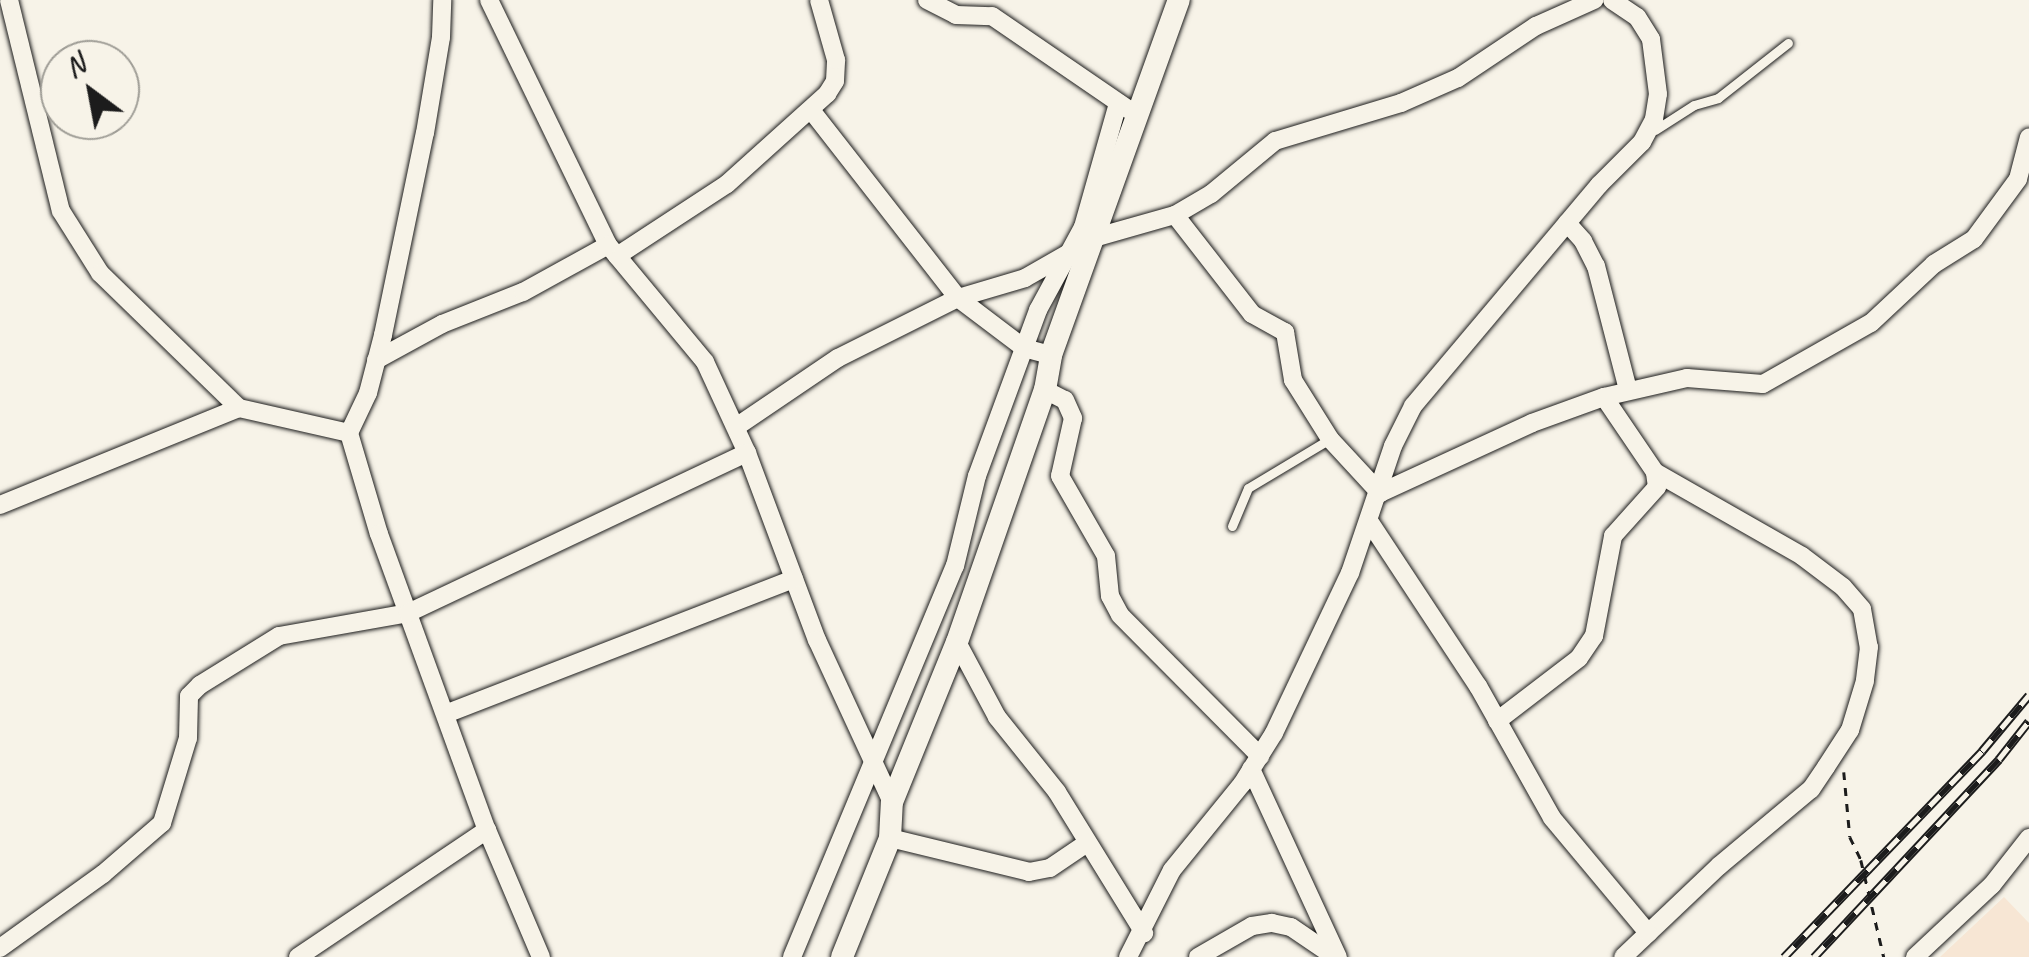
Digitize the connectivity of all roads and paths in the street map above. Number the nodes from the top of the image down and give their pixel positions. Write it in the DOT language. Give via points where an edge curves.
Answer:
graph roads {
  1 [pos="9,0"];
  2 [pos="442,0"];
  3 [pos="489,0"];
  4 [pos="818,0"];
  5 [pos="927,0"];
  6 [pos="1179,0"];
  7 [pos="1594,0"];
  8 [pos="1612,0"];
  9 [pos="980,7"];
  10 [pos="1788,43"];
  11 [pos="1118,103"];
  12 [pos="810,110"];
  13 [pos="1140,116"];
  14 [pos="2029,138"];
  15 [pos="1642,142"];
  16 [pos="1175,215"];
  17 [pos="1567,223"];
  18 [pos="1096,237"];
  19 [pos="613,250"];
  20 [pos="1068,256"];
  21 [pos="958,298"];
  22 [pos="1024,348"];
  23 [pos="1052,356"];
  24 [pos="376,360"];
  25 [pos="1045,390"];
  26 [pos="1628,390"];
  27 [pos="1604,397"];
  28 [pos="239,408"];
  29 [pos="736,427"];
  30 [pos="350,433"];
  31 [pos="1330,439"];
  32 [pos="747,453"];
  33 [pos="1655,472"];
  34 [pos="1380,493"];
  35 [pos="0,505"];
  36 [pos="1370,521"];
  37 [pos="1232,526"];
  38 [pos="794,579"];
  39 [pos="408,612"];
  40 [pos="957,642"];
  41 [pos="448,713"];
  42 [pos="1497,721"];
  43 [pos="1836,752"];
  44 [pos="874,761"];
  45 [pos="1256,763"];
  46 [pos="892,802"];
  47 [pos="487,830"];
  48 [pos="890,838"];
  49 [pos="2029,838"];
  50 [pos="1087,843"];
  51 [pos="1144,933"];
  52 [pos="1648,933"];
  53 [pos="0,948"];
  54 [pos="298,957"];
  55 [pos="542,957"];
  56 [pos="792,957"];
  57 [pos="842,957"];
  58 [pos="1128,957"];
  59 [pos="1198,957"];
  60 [pos="1337,957"];
  61 [pos="1623,957"];
  62 [pos="1884,957"];
  63 [pos="1915,957"];
  1 -- 28 [label="street" via="50,173 78,244"];
  2 -- 24 [label="street" via="425,133"];
  3 -- 19 [label="street"];
  4 -- 12 [label="street" via="836,82"];
  5 -- 9 [label="street" via="956,15"];
  6 -- 13 [label="street"];
  7 -- 16 [label="street" via="1536,26 1458,78 1275,142"];
  8 -- 15 [label="street" via="1651,40 1658,94"];
  9 -- 11 [label="street"];
  10 -- 15 [label="lane" via="1718,98 1664,121"];
  11 -- 13 [label="street"];
  11 -- 20 [label="street" via="1084,227"];
  12 -- 19 [label="street" via="726,184"];
  12 -- 21 [label="street"];
  13 -- 18 [label="street"];
  14 -- 26 [label="street" via="2018,178 1974,239 1934,264 1871,323 1763,384 1687,378"];
  15 -- 17 [label="street"];
  16 -- 18 [label="street"];
  16 -- 31 [label="street" via="1252,314 1285,332 1293,380"];
  17 -- 26 [label="street" via="1596,266"];
  17 -- 34 [label="street" via="1414,406"];
  18 -- 20 [label="street"];
  18 -- 23 [label="street"];
  19 -- 24 [label="street"];
  19 -- 29 [label="street" via="705,362"];
  20 -- 21 [label="street" via="1025,278"];
  20 -- 22 [label="street"];
  21 -- 22 [label="street"];
  21 -- 29 [label="street" via="838,358"];
  22 -- 23 [label="street"];
  22 -- 44 [label="street" via="976,476 954,566"];
  23 -- 25 [label="street"];
  24 -- 30 [label="street"];
  25 -- 40 [label="street"];
  25 -- 45 [label="street" via="1065,400 1073,418 1060,476 1106,556 1110,596 1120,615"];
  26 -- 27 [label="street"];
  27 -- 33 [label="street"];
  27 -- 34 [label="street"];
  28 -- 30 [label="street"];
  28 -- 35 [label="street"];
  29 -- 32 [label="street"];
  30 -- 39 [label="street"];
  31 -- 34 [label="street"];
  31 -- 37 [label="lane" via="1248,488"];
  32 -- 38 [label="street"];
  32 -- 39 [label="street"];
  33 -- 42 [label="street" via="1657,487 1613,536 1594,636 1579,658"];
  33 -- 43 [label="street" via="1802,556 1862,609 1869,647 1864,681"];
  34 -- 36 [label="street"];
  36 -- 42 [label="street"];
  36 -- 45 [label="street"];
  38 -- 41 [label="street"];
  38 -- 44 [label="street"];
  39 -- 41 [label="street"];
  39 -- 53 [label="street" via="279,636 200,685 189,696 188,738 162,823"];
  40 -- 46 [label="street"];
  40 -- 50 [label="street" via="998,717"];
  41 -- 47 [label="street"];
  42 -- 52 [label="street" via="1552,818"];
  43 -- 52 [label="street" via="1810,789"];
  43 -- 62 [label="path" via="1847,780 1850,837"];
  44 -- 46 [label="street"];
  44 -- 56 [label="street"];
  45 -- 51 [label="street" via="1172,870"];
  45 -- 60 [label="street"];
  46 -- 48 [label="street"];
  47 -- 54 [label="street"];
  47 -- 55 [label="street"];
  48 -- 50 [label="street" via="1029,872 1050,868"];
  48 -- 57 [label="street"];
  49 -- 63 [label="street" via="1992,885"];
  50 -- 51 [label="street"];
  51 -- 58 [label="street"];
  52 -- 61 [label="street"];
  59 -- 60 [label="street" via="1272,922"];
}
